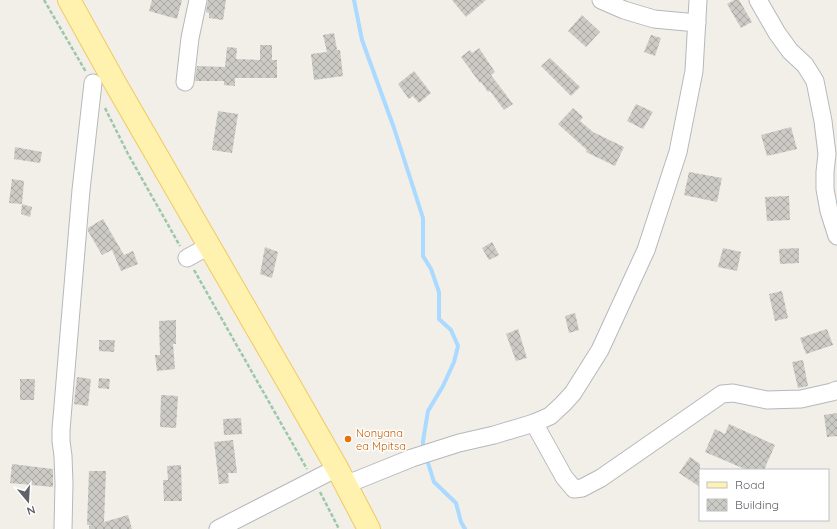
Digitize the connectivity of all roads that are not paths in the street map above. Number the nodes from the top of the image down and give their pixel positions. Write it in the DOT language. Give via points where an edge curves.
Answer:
graph roads {
  1 [pos="69,0"];
  2 [pos="198,0"];
  3 [pos="601,0"];
  4 [pos="698,0"];
  5 [pos="758,0"];
  6 [pos="697,24"];
  7 [pos="185,82"];
  8 [pos="93,83"];
  9 [pos="837,236"];
  10 [pos="209,246"];
  11 [pos="187,258"];
  12 [pos="837,390"];
  13 [pos="534,424"];
  14 [pos="341,477"];
  15 [pos="63,529"];
  16 [pos="218,529"];
  17 [pos="369,529"];
  1 -- 10 [label="main road"];
  2 -- 7 [label="street"];
  3 -- 6 [label="street" via="654,19"];
  4 -- 6 [label="street"];
  5 -- 9 [label="street" via="777,33 790,51 805,65 815,81 827,154 825,189"];
  6 -- 13 [label="street" via="694,71 678,152 646,250 600,350 573,393 550,416"];
  8 -- 15 [label="street" via="81,190 61,430"];
  10 -- 11 [label="street"];
  10 -- 14 [label="main road"];
  12 -- 13 [label="street" via="801,399 767,400 733,393 722,394 602,478 574,489 564,477"];
  13 -- 14 [label="street"];
  14 -- 16 [label="street"];
  14 -- 17 [label="main road"];
}
